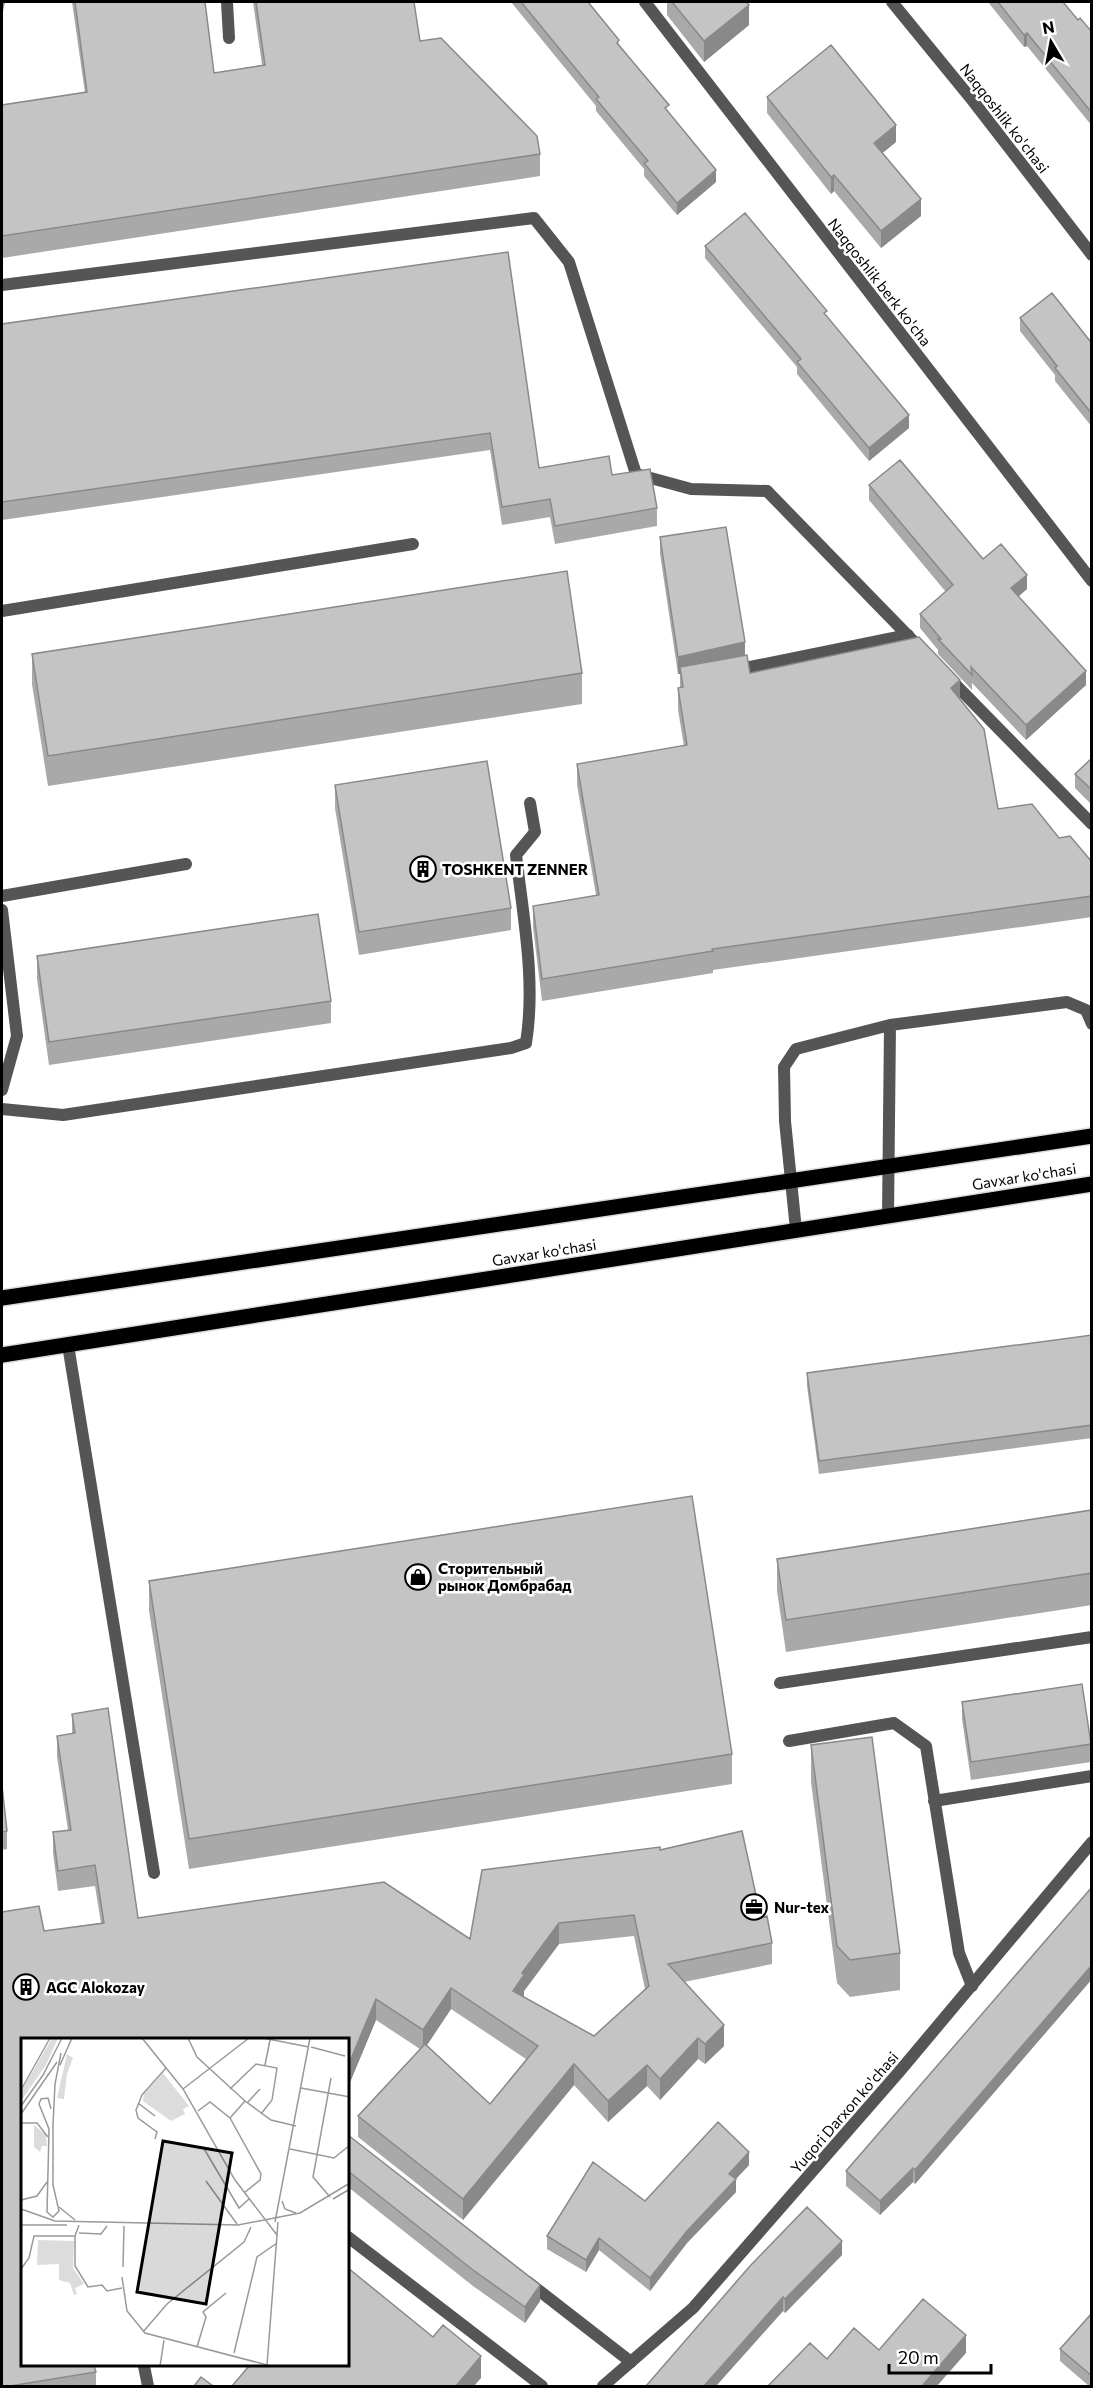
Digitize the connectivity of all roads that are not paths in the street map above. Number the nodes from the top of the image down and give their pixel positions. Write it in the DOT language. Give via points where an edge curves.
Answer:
graph roads {
  1 [pos="227,2"];
  2 [pos="645,2"];
  3 [pos="892,2"];
  4 [pos="229,38"];
  5 [pos="1092,255"];
  6 [pos="2,285"];
  7 [pos="413,543"];
  8 [pos="1092,581"];
  9 [pos="2,611"];
  10 [pos="908,635"];
  11 [pos="728,671"];
  12 [pos="530,803"];
  13 [pos="1092,824"];
  14 [pos="186,864"];
  15 [pos="2,896"];
  16 [pos="2,910"];
  17 [pos="1092,1024"];
  18 [pos="890,1025"];
  19 [pos="2,1090"];
  20 [pos="2,1109"];
  21 [pos="1092,1136"];
  22 [pos="889,1166"];
  23 [pos="792,1180"];
  24 [pos="1092,1184"];
  25 [pos="888,1216"];
  26 [pos="796,1230"];
  27 [pos="2,1298"];
  28 [pos="68,1345"];
  29 [pos="2,1355"];
  30 [pos="1092,1637"];
  31 [pos="780,1683"];
  32 [pos="789,1741"];
  33 [pos="1092,1776"];
  34 [pos="934,1801"];
  35 [pos="1092,1842"];
  36 [pos="154,1873"];
  37 [pos="972,1986"];
  38 [pos="350,2239"];
  39 [pos="518,2273"];
  40 [pos="631,2362"];
  41 [pos="144,2367"];
  42 [pos="148,2386"];
  43 [pos="542,2386"];
  44 [pos="603,2386"];
  1 -- 4 [label="street"];
  2 -- 8 [label="street, Naqqoshlik berk ko'cha"];
  3 -- 5 [label="street, Naqqoshlik ko'chasi"];
  6 -- 10 [label="street" via="534,218 569,262 636,474 691,489 767,491"];
  7 -- 9 [label="street"];
  10 -- 11 [label="street"];
  10 -- 13 [label="street"];
  12 -- 20 [label="street" via="535,832 516,855 528,958 526,1043 63,1115"];
  14 -- 15 [label="street"];
  16 -- 19 [label="street" via="17,1036"];
  17 -- 18 [label="street" via="1086,1010 1067,1002"];
  18 -- 22 [label="street"];
  18 -- 23 [label="street" via="796,1049 784,1067"];
  21 -- 22 [label="main road, Gavxar ko'chasi"];
  22 -- 23 [label="main road, Gavxar ko'chasi"];
  22 -- 25 [label="street"];
  23 -- 26 [label="street"];
  23 -- 27 [label="main road, Gavxar ko'chasi"];
  24 -- 25 [label="main road, Gavxar ko'chasi"];
  25 -- 26 [label="main road, Gavxar ko'chasi"];
  26 -- 28 [label="main road, Gavxar ko'chasi"];
  28 -- 29 [label="main road, Gavxar ko'chasi"];
  28 -- 36 [label="street"];
  30 -- 31 [label="street"];
  32 -- 34 [label="street" via="894,1723 926,1746"];
  33 -- 34 [label="street"];
  34 -- 37 [label="street" via="959,1953"];
  35 -- 37 [label="street, Yuqori Darxon ko'chasi"];
  37 -- 40 [label="street, Yuqori Darxon ko'chasi" via="693,2308"];
  38 -- 43 [label="street"];
  39 -- 40 [label="street"];
  40 -- 44 [label="street, Yuqori Darxon ko'chasi"];
  41 -- 42 [label="street"];
}
